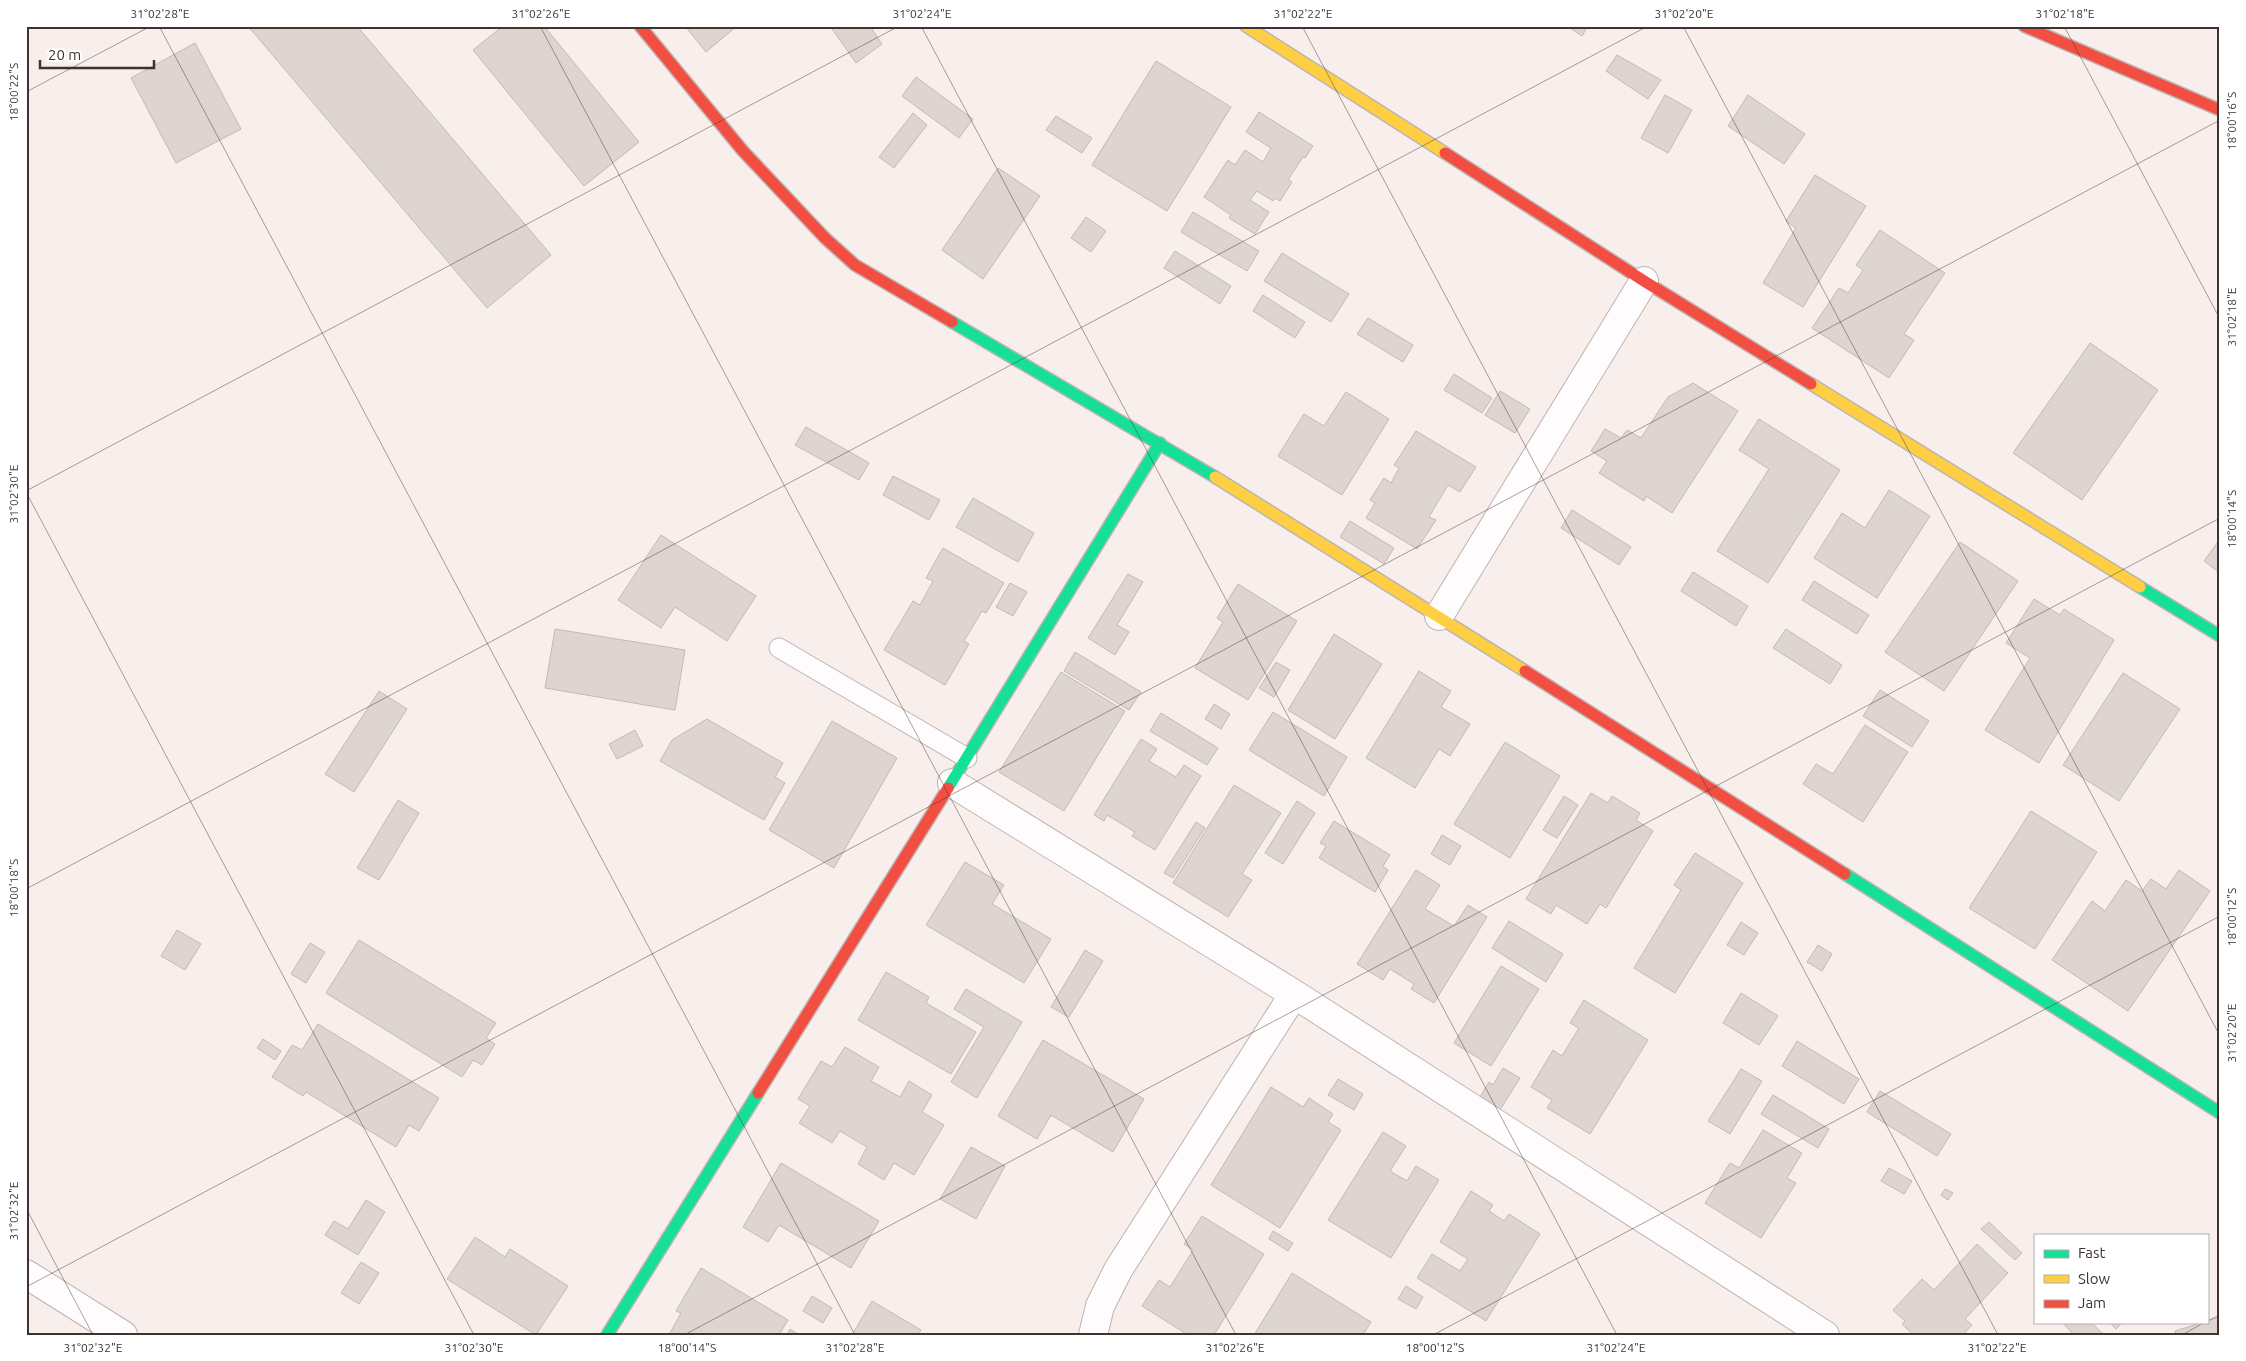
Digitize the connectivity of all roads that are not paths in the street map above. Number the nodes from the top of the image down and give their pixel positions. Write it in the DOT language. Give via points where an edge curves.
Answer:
graph roads {
  1 [pos="640,26"];
  2 [pos="1246,26"];
  3 [pos="2024,26"];
  4 [pos="2220,110"];
  5 [pos="1644,281"];
  6 [pos="1160,443"];
  7 [pos="1439,616"];
  8 [pos="2220,636"];
  9 [pos="779,648"];
  10 [pos="968,758"];
  11 [pos="952,783"];
  12 [pos="1294,994"];
  13 [pos="2220,1114"];
  14 [pos="26,1274"];
  15 [pos="123,1335"];
  16 [pos="607,1335"];
  17 [pos="1093,1335"];
  18 [pos="1825,1335"];
  1 -- 6 [label="street" via="763,175 855,265"];
  2 -- 5 [label="street"];
  3 -- 4 [label="street"];
  5 -- 7 [label="street"];
  5 -- 8 [label="street"];
  6 -- 7 [label="street"];
  6 -- 10 [label="street"];
  7 -- 13 [label="street"];
  9 -- 10 [label="lane"];
  10 -- 11 [label="street"];
  11 -- 12 [label="street"];
  11 -- 16 [label="street"];
  12 -- 17 [label="street" via="1118,1270 1100,1306"];
  12 -- 18 [label="street"];
  14 -- 15 [label="street"];
}
